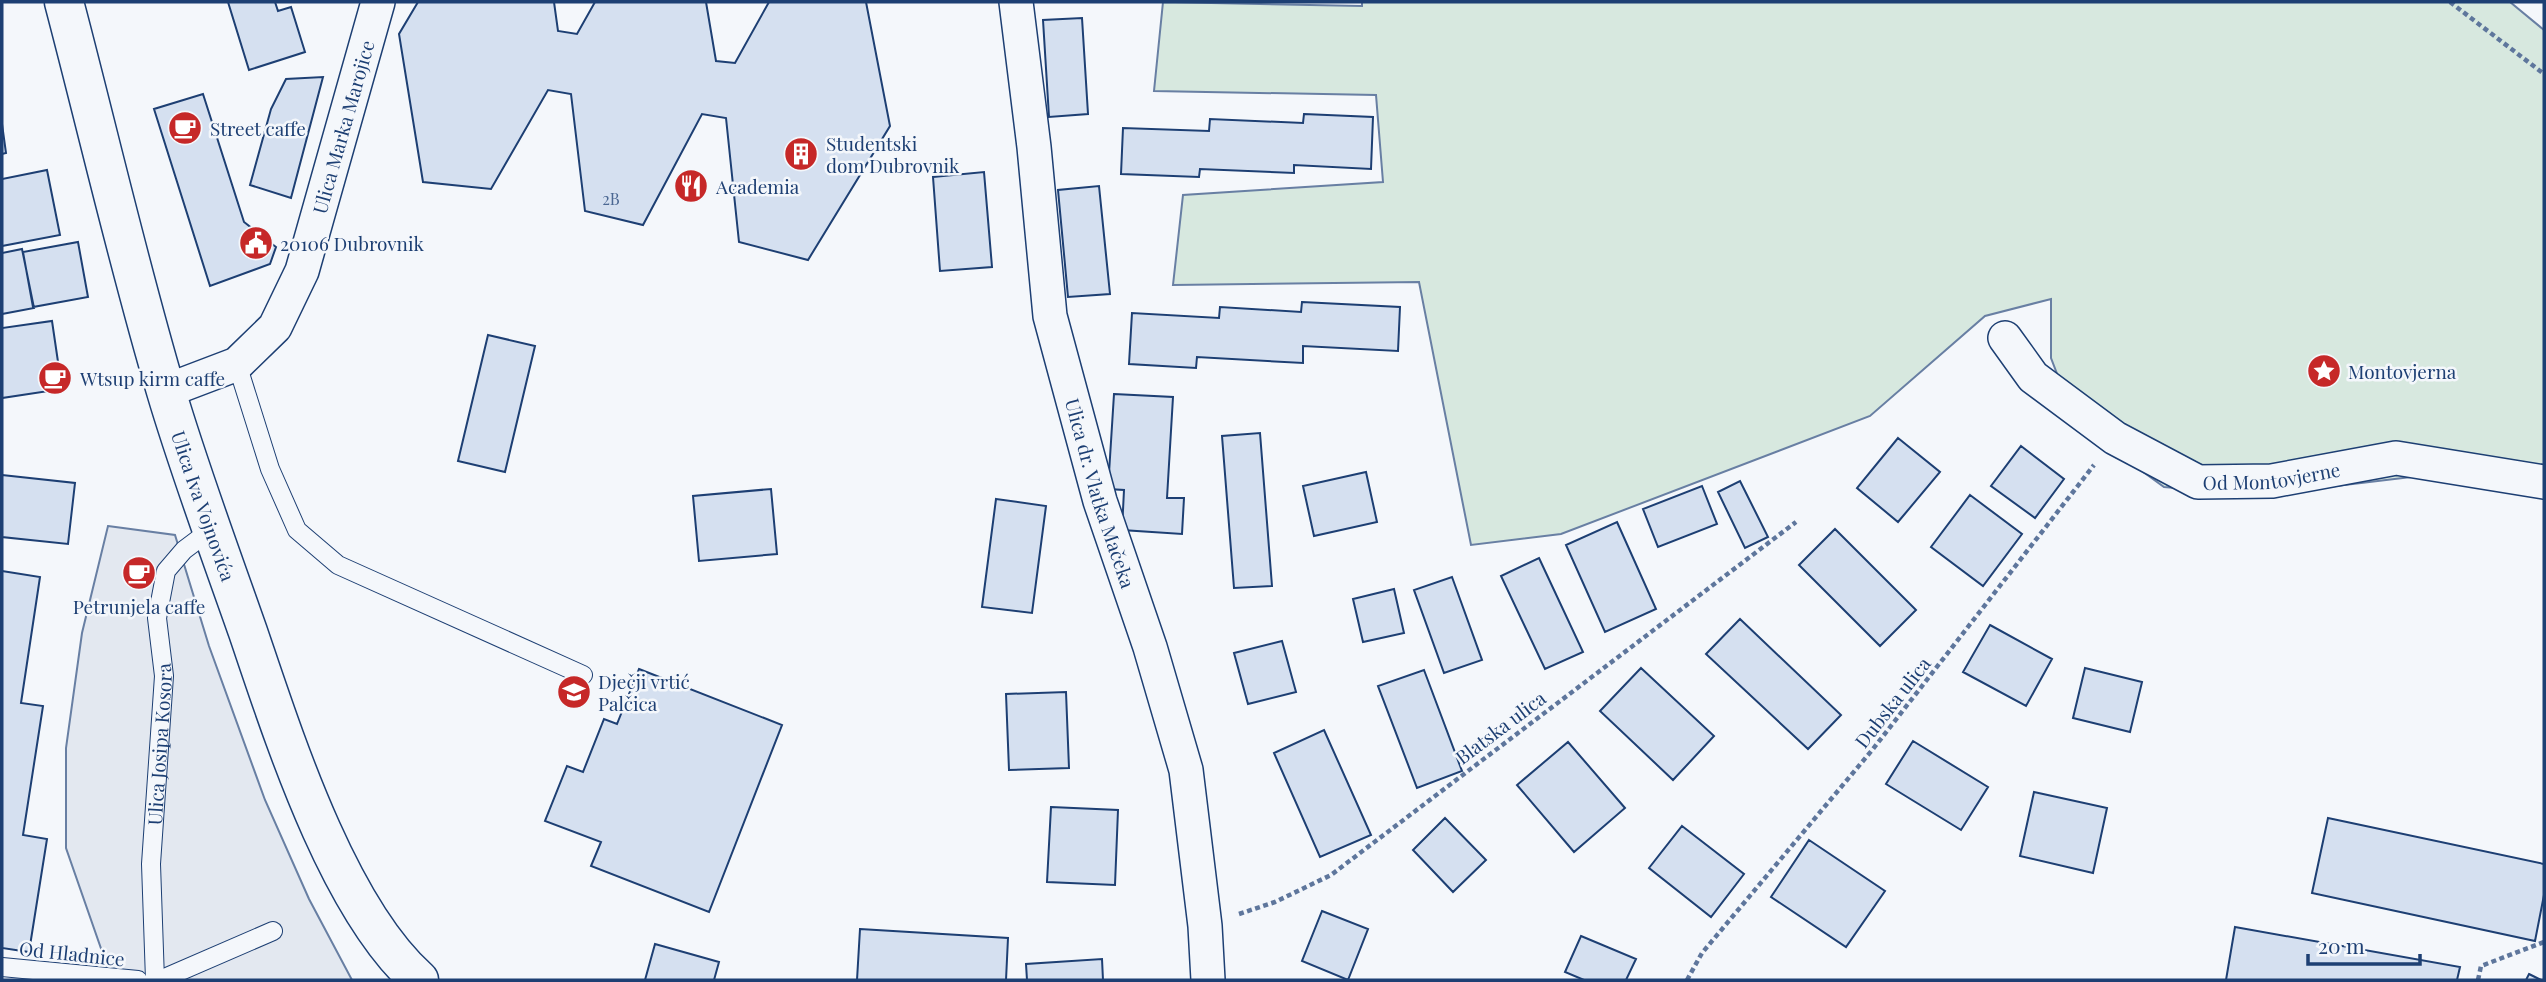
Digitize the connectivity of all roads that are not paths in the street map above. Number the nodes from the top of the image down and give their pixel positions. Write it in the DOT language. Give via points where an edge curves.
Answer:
graph roads {
  1 [pos="64,2"];
  2 [pos="378,2"];
  3 [pos="1016,2"];
  4 [pos="2005,338"];
  5 [pos="237,364"];
  6 [pos="166,391"];
  7 [pos="2544,482"];
  8 [pos="212,529"];
  9 [pos="583,675"];
  10 [pos="273,931"];
  11 [pos="2,967"];
  12 [pos="416,979"];
  13 [pos="138,980"];
  14 [pos="158,980"];
  15 [pos="1208,980"];
  1 -- 6 [label="main road, Ulica Iva Vojnovića"];
  2 -- 5 [label="street, Ulica Marka Marojice" via="302,271 275,327"];
  3 -- 15 [label="street, Ulica dr. Vlatka Mačeka" via="1051,316 1100,501 1186,770"];
  4 -- 7 [label="street, Od Montovjerne" via="2033,377 2115,438 2198,482 2272,481 2396,458"];
  5 -- 6 [label="street, Ulica Marka Marojice"];
  5 -- 9 [label="lane" via="270,469 297,530 338,565"];
  6 -- 8 [label="main road, Ulica Iva Vojnovića"];
  8 -- 12 [label="main road, Ulica Iva Vojnovića" via="306,793 346,879 377,930"];
  8 -- 14 [label="lane, Ulica Josipa Kosora" via="166,571 157,618 164,677 151,864"];
  10 -- 14 [label="lane"];
  11 -- 13 [label="lane, Od Hladnice"];
}
